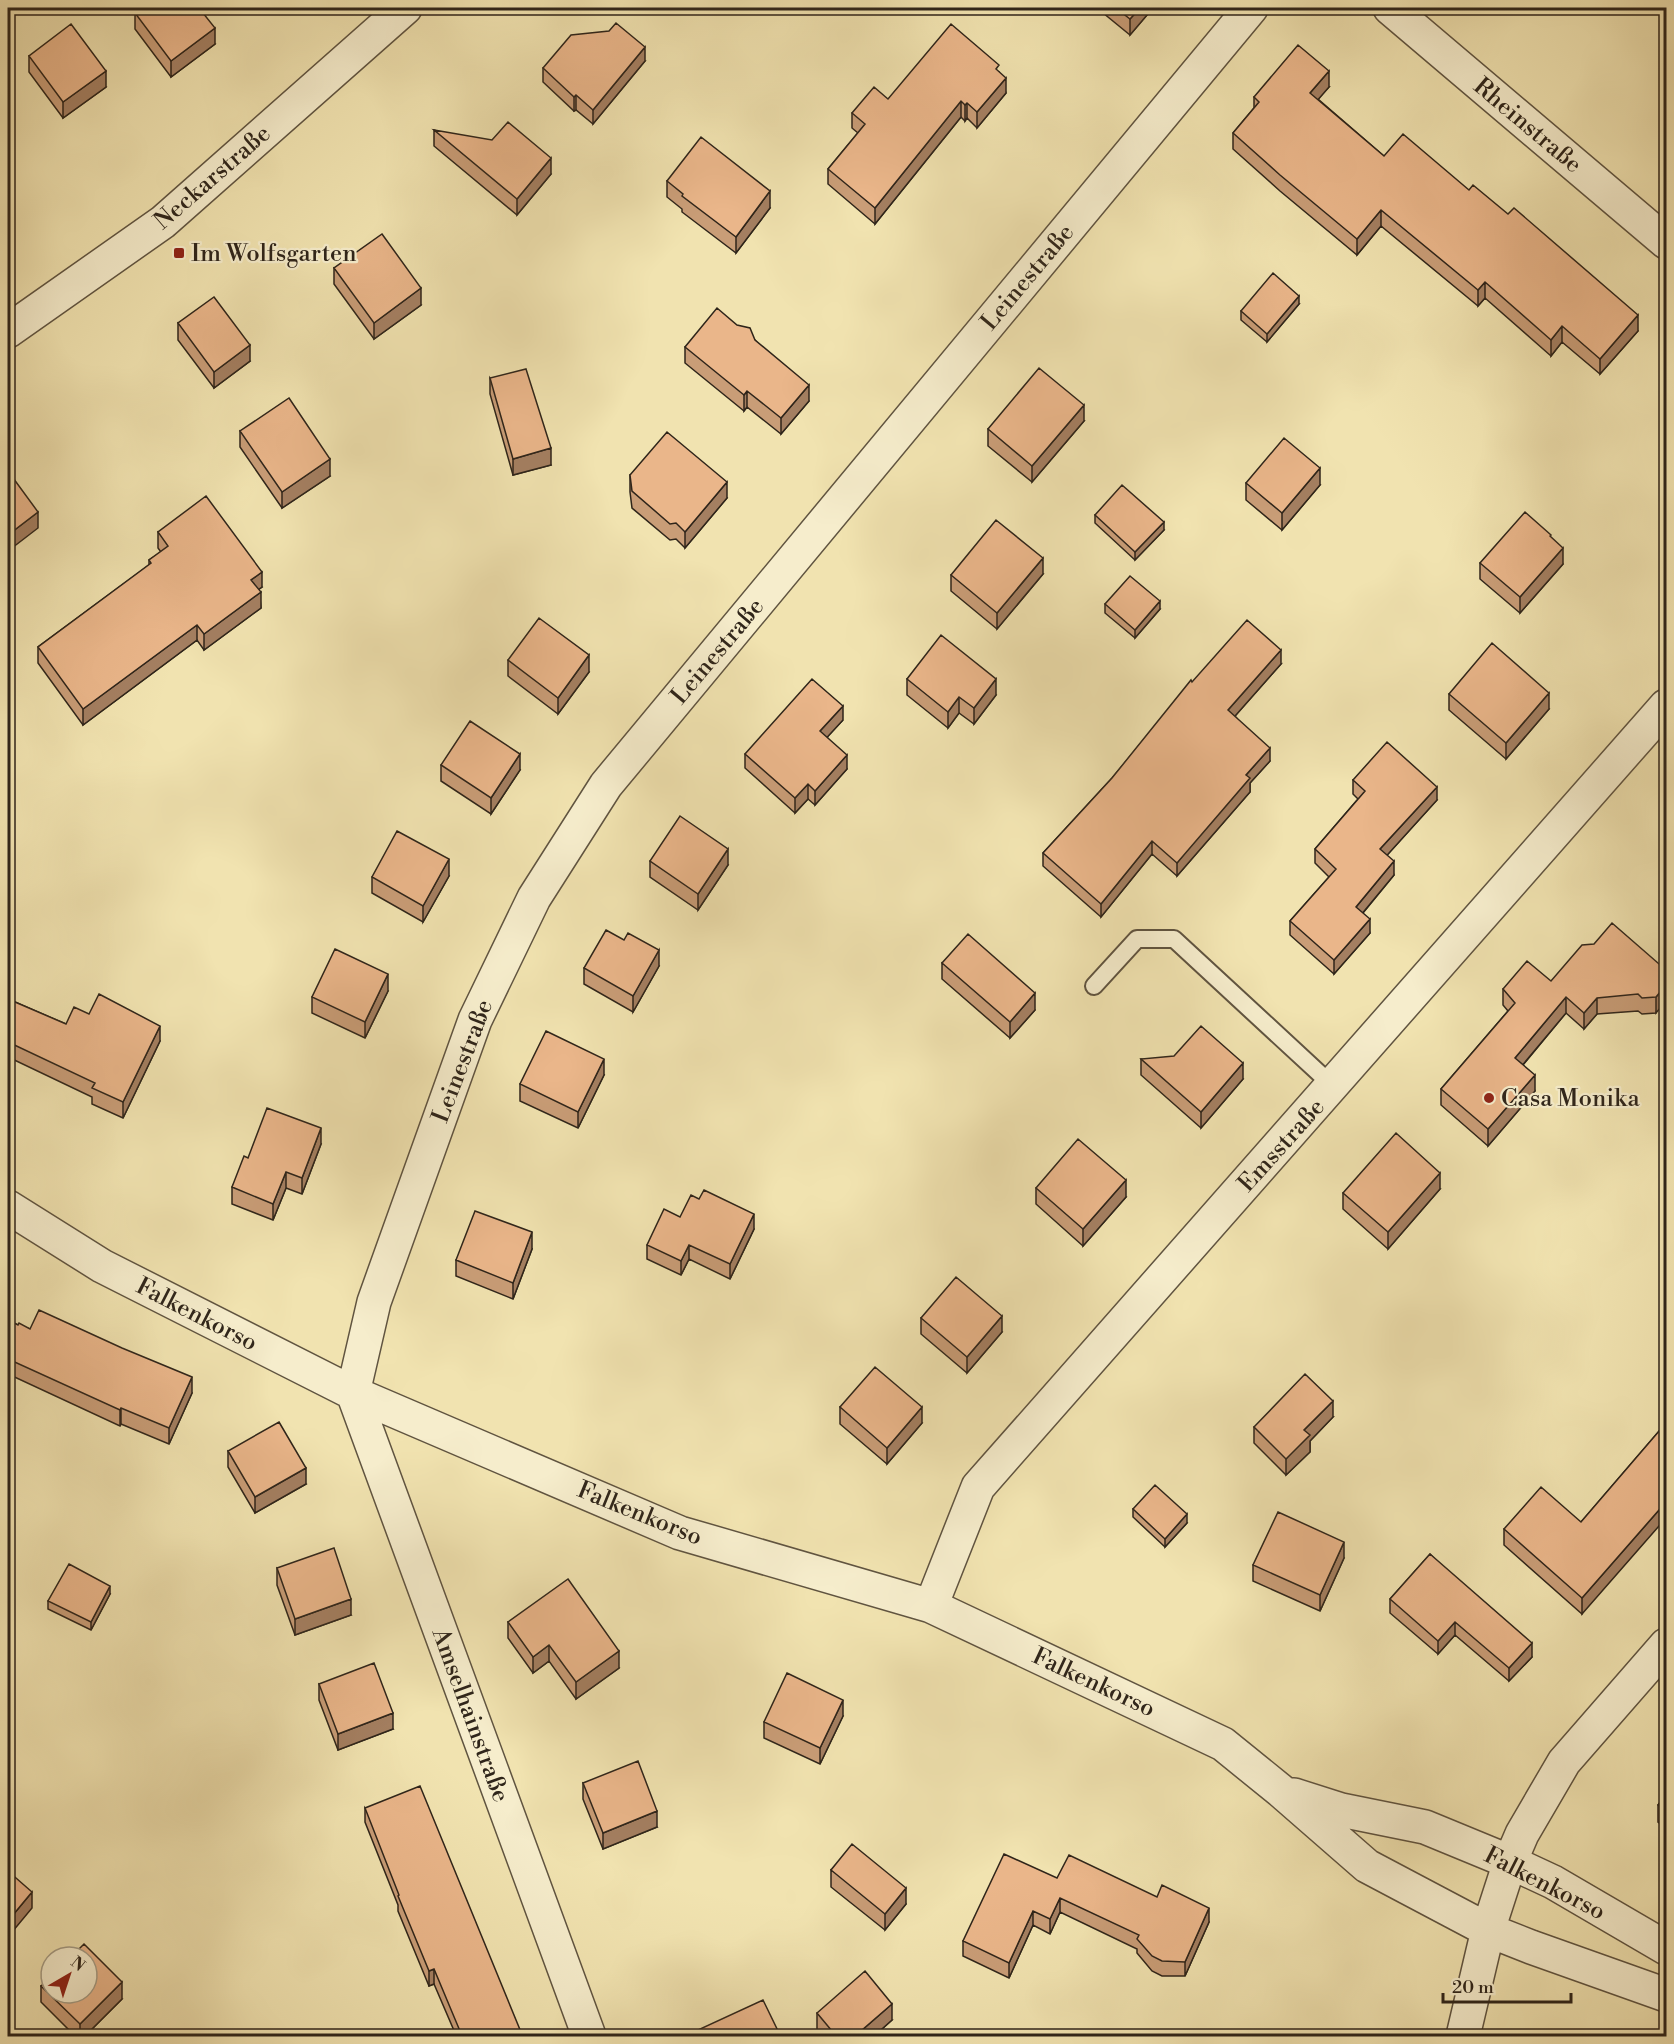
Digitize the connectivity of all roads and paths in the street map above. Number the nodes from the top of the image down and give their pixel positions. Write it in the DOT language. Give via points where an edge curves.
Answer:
graph roads {
  1 [pos="405,8"];
  2 [pos="1251,8"];
  3 [pos="1390,8"];
  4 [pos="1666,242"];
  5 [pos="8,331"];
  6 [pos="1666,706"];
  7 [pos="1094,986"];
  8 [pos="1333,1086"];
  9 [pos="8,1207"];
  10 [pos="353,1393"];
  11 [pos="931,1606"];
  12 [pos="1666,1645"];
  13 [pos="1281,1791"];
  14 [pos="1510,1862"];
  15 [pos="1488,1930"];
  16 [pos="1666,1948"];
  17 [pos="1666,1995"];
  18 [pos="589,2037"];
  19 [pos="1464,2037"];
  1 -- 5 [label="street, Neckarstraße" via="163,222"];
  2 -- 10 [label="street, Leinestraße" via="606,785 534,898 475,1020 374,1302"];
  3 -- 4 [label="street, Rheinstraße"];
  6 -- 8 [label="street, Emsstraße"];
  7 -- 8 [label="lane" via="1137,939 1174,939"];
  8 -- 11 [label="street, Emsstraße" via="978,1487"];
  9 -- 10 [label="street, Falkenkorso" via="102,1266"];
  10 -- 11 [label="street, Falkenkorso" via="680,1533"];
  10 -- 18 [label="street, Amselhainstraße"];
  11 -- 13 [label="street, Falkenkorso" via="1223,1744"];
  12 -- 14 [label="street" via="1564,1762"];
  13 -- 14 [label="street, Falkenkorso" via="1341,1810 1425,1827"];
  13 -- 15 [label="street, Falkenkorso" via="1367,1866"];
  14 -- 15 [label="street"];
  14 -- 16 [label="street, Falkenkorso" via="1553,1882"];
  15 -- 17 [label="street, Falkenkorso"];
  15 -- 19 [label="street"];
}
